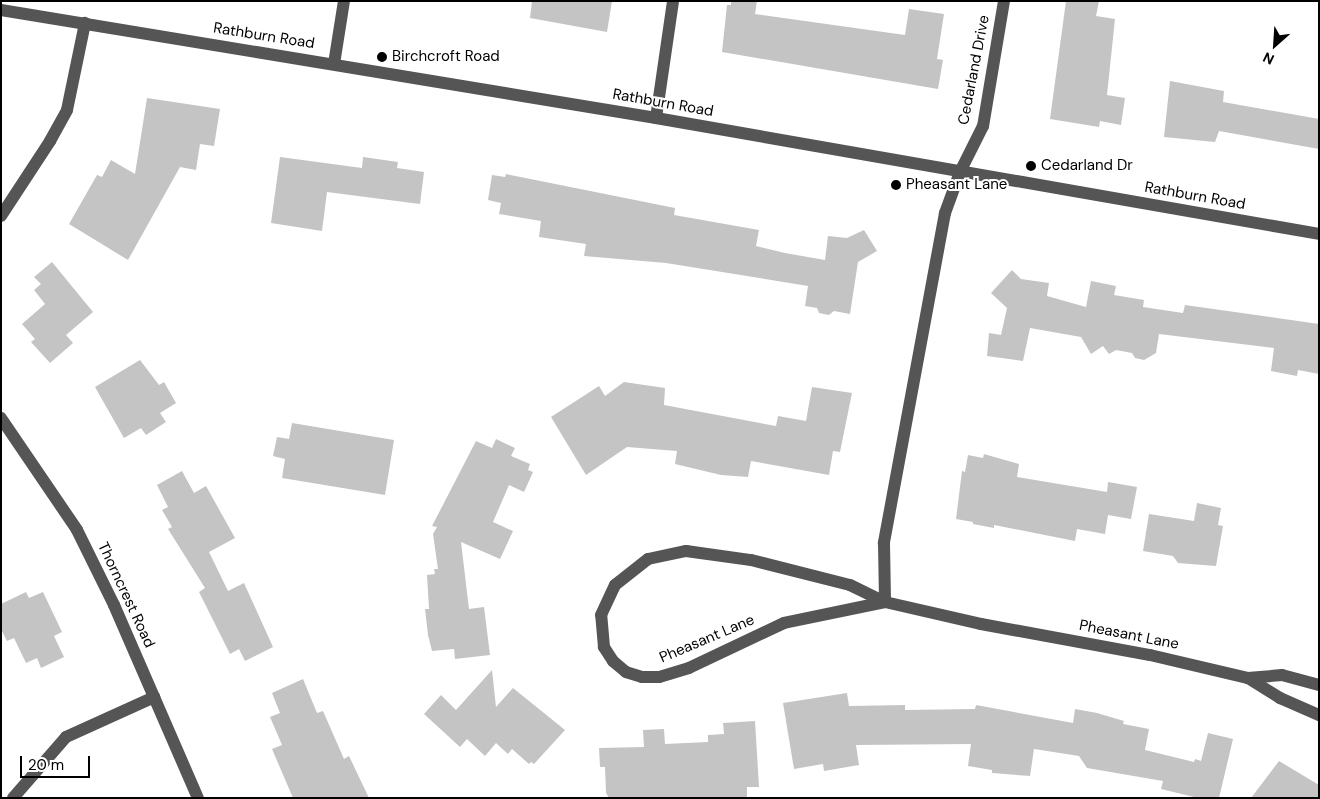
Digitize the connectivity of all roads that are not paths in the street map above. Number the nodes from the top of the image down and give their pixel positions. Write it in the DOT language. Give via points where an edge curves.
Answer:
graph roads {
  1 [pos="344,1"];
  2 [pos="673,1"];
  3 [pos="1004,1"];
  4 [pos="5,7"];
  5 [pos="85,23"];
  6 [pos="334,64"];
  7 [pos="656,118"];
  8 [pos="960,172"];
  9 [pos="1,216"];
  10 [pos="1319,234"];
  11 [pos="1,418"];
  12 [pos="885,602"];
  13 [pos="1248,678"];
  14 [pos="1319,686"];
  15 [pos="154,697"];
  16 [pos="1319,715"];
  17 [pos="13,798"];
  18 [pos="198,798"];
  1 -- 6 [label="street"];
  2 -- 7 [label="street"];
  3 -- 8 [label="street, Cedarland Drive" via="983,126"];
  4 -- 5 [label="street, Rathburn Road"];
  5 -- 6 [label="street, Rathburn Road"];
  5 -- 9 [label="street" via="67,110"];
  6 -- 7 [label="street, Rathburn Road"];
  7 -- 8 [label="street, Rathburn Road"];
  8 -- 10 [label="street, Rathburn Road"];
  8 -- 12 [label="street" via="945,213 884,542"];
  11 -- 15 [label="street, Thorncrest Road" via="77,530"];
  12 -- 12 [label="street, Pheasant Lane" via="850,585 751,560 673,552 648,559 615,585 603,607 601,631 604,647 620,667 634,675 659,677 688,668 784,623"];
  12 -- 13 [label="street, Pheasant Lane"];
  13 -- 14 [label="street, Pheasant Lane" via="1282,675"];
  13 -- 16 [label="street, Pheasant Lane" via="1280,698"];
  15 -- 17 [label="street" via="66,737"];
  15 -- 18 [label="street, Thorncrest Road"];
}
